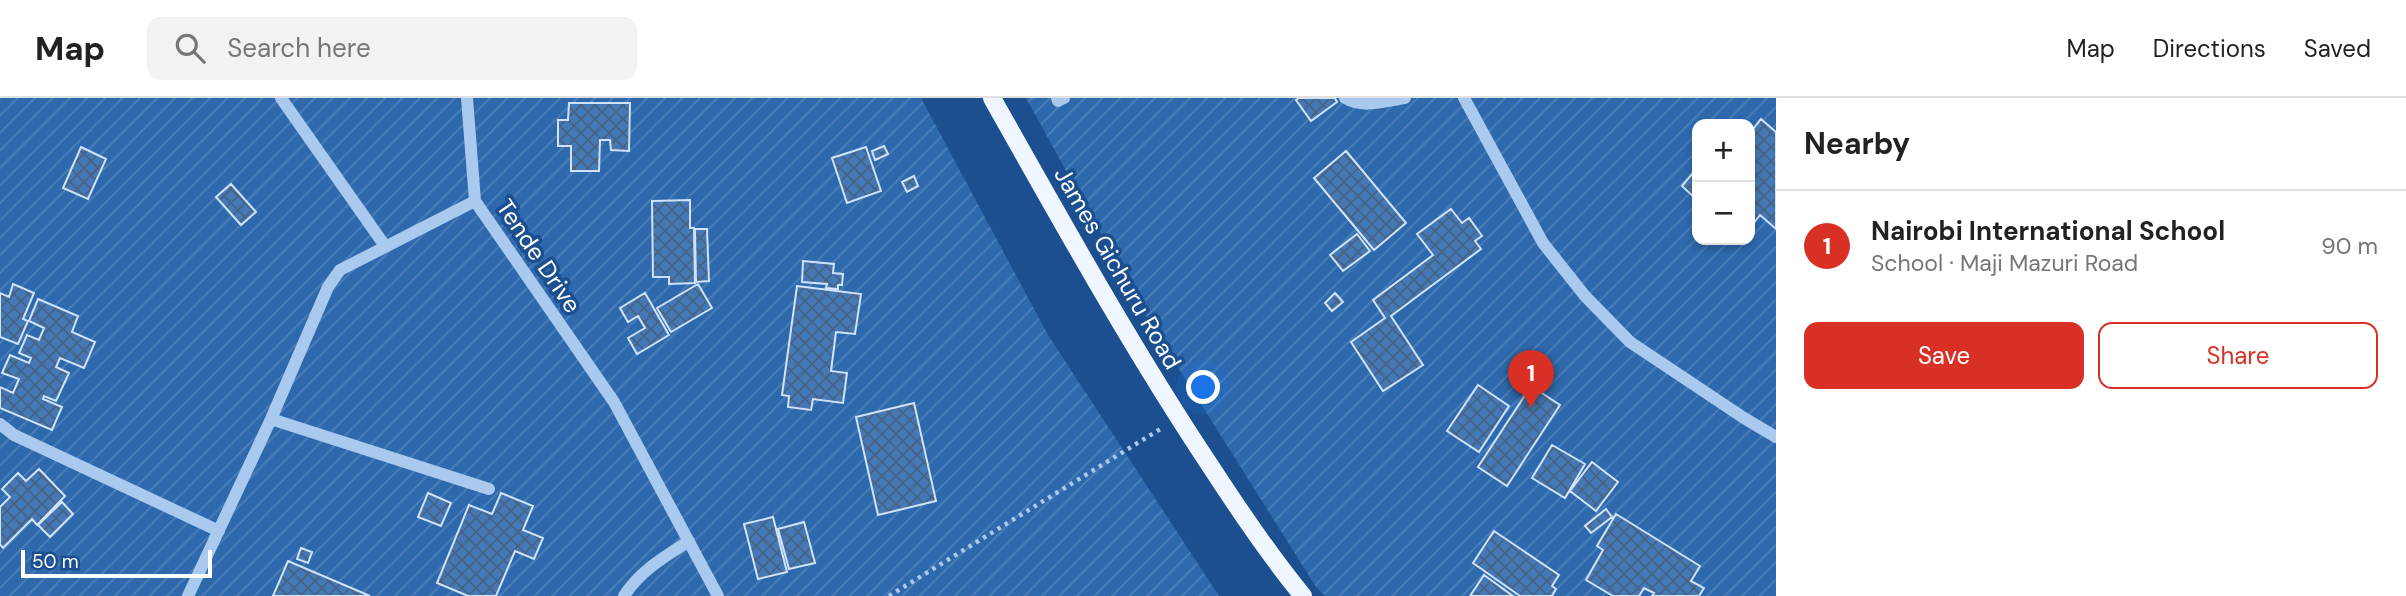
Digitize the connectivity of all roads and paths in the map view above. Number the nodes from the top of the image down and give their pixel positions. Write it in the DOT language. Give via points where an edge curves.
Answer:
graph roads {
  1 [pos="281,98"];
  2 [pos="467,98"];
  3 [pos="992,98"];
  4 [pos="1057,98"];
  5 [pos="1064,98"];
  6 [pos="1345,98"];
  7 [pos="1405,98"];
  8 [pos="1464,98"];
  9 [pos="475,201"];
  10 [pos="385,246"];
  11 [pos="1178,418"];
  12 [pos="271,419"];
  13 [pos="0,424"];
  14 [pos="1776,437"];
  15 [pos="489,489"];
  16 [pos="219,531"];
  17 [pos="689,541"];
  18 [pos="188,596"];
  19 [pos="624,596"];
  20 [pos="718,596"];
  21 [pos="888,596"];
  22 [pos="1303,596"];
  1 -- 10 [label="street"];
  2 -- 9 [label="street"];
  3 -- 11 [label="main road, James Gichuru Road"];
  4 -- 5 [label="street"];
  6 -- 7 [label="street" via="1370,104"];
  8 -- 14 [label="street" via="1544,243 1585,296 1630,342"];
  9 -- 10 [label="street, Tende Drive"];
  9 -- 17 [label="street, Tende Drive" via="614,402"];
  10 -- 12 [label="street, Tende Drive" via="340,270 328,287"];
  11 -- 21 [label="path"];
  11 -- 22 [label="main road, James Gichuru Road" via="1270,557"];
  12 -- 15 [label="street"];
  12 -- 16 [label="street, Tende Drive"];
  13 -- 16 [label="street" via="14,435"];
  16 -- 18 [label="street, Tende Drive"];
  17 -- 19 [label="street" via="648,568"];
  17 -- 20 [label="street, Tende Drive"];
}
